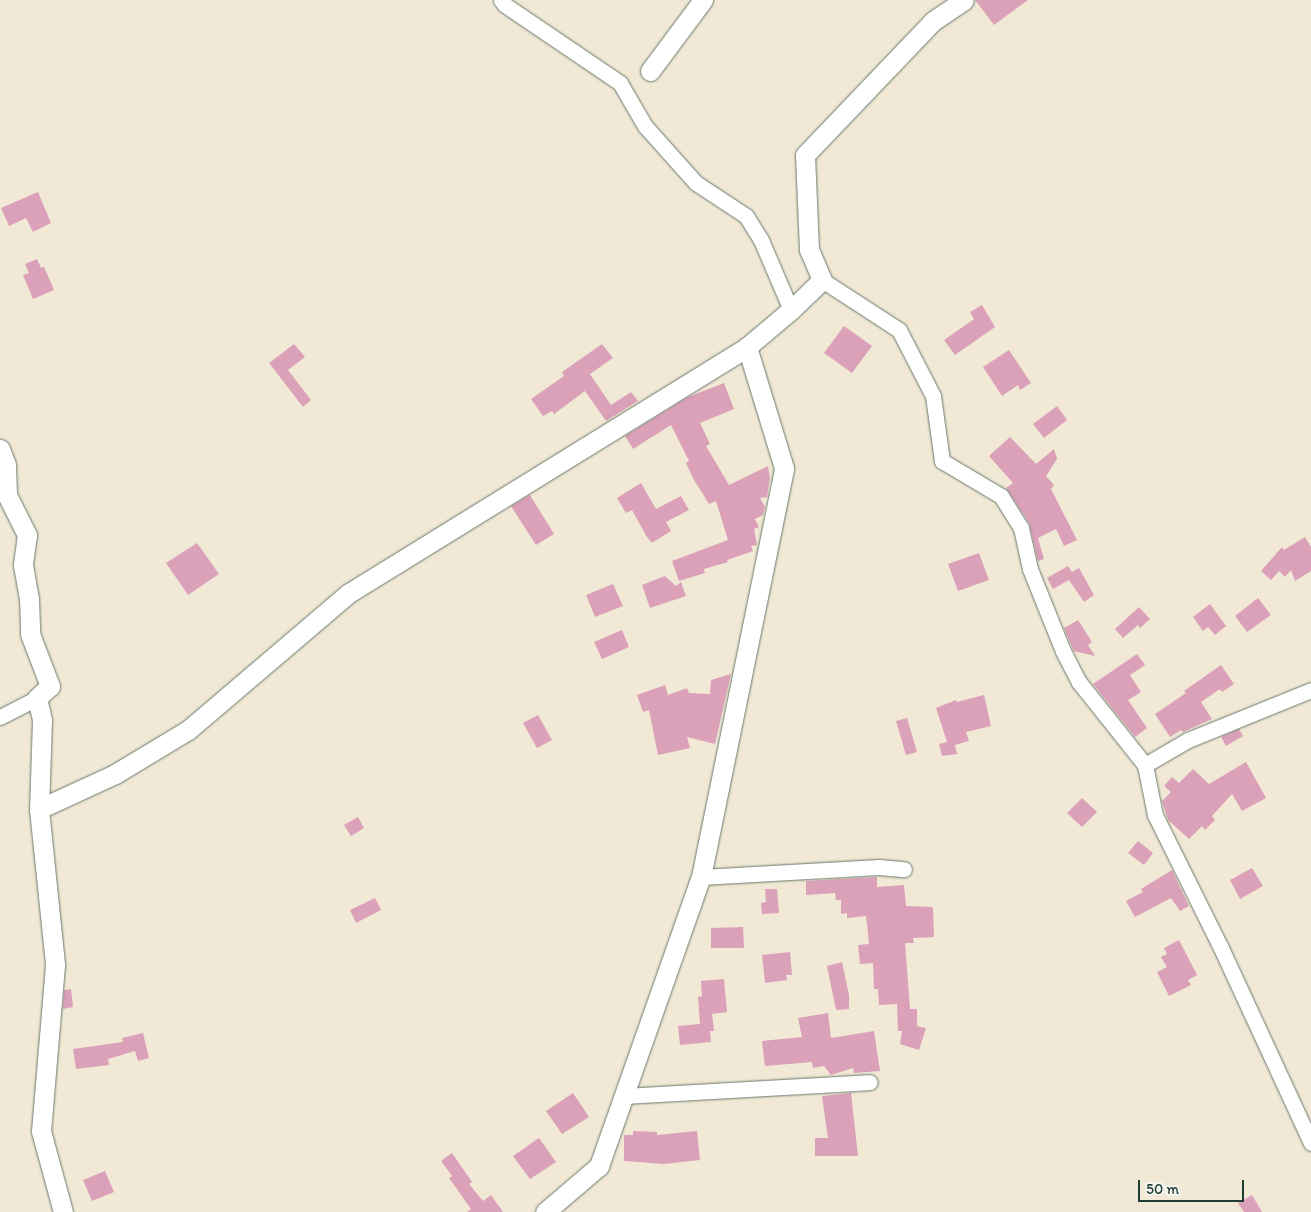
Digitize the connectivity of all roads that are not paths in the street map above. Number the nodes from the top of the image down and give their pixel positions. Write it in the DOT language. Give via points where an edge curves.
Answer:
graph roads {
  1 [pos="501,0"];
  2 [pos="704,0"];
  3 [pos="964,0"];
  4 [pos="650,72"];
  5 [pos="822,280"];
  6 [pos="798,304"];
  7 [pos="747,346"];
  8 [pos="0,449"];
  9 [pos="1311,690"];
  10 [pos="37,698"];
  11 [pos="0,717"];
  12 [pos="1145,765"];
  13 [pos="39,809"];
  14 [pos="904,869"];
  15 [pos="701,877"];
  16 [pos="870,1082"];
  17 [pos="622,1096"];
  18 [pos="1311,1143"];
  19 [pos="63,1212"];
  20 [pos="545,1212"];
  1 -- 6 [label="street" via="620,83 645,126 696,183 746,216"];
  2 -- 4 [label="street"];
  3 -- 5 [label="street" via="933,21 805,155 809,250"];
  5 -- 6 [label="street"];
  5 -- 12 [label="street" via="899,330 933,396 942,461 1001,496 1021,528 1030,569 1079,682"];
  6 -- 7 [label="street"];
  7 -- 13 [label="street" via="349,592 188,730 115,774"];
  7 -- 15 [label="street" via="784,468"];
  8 -- 10 [label="street" via="6,465 8,495 28,535 22,565 29,598 30,634 50,686"];
  9 -- 12 [label="street" via="1188,740"];
  10 -- 11 [label="street"];
  10 -- 13 [label="street" via="42,720"];
  12 -- 18 [label="street" via="1154,815 1221,948"];
  13 -- 19 [label="street" via="55,966 41,1131"];
  14 -- 15 [label="street" via="879,867"];
  15 -- 17 [label="street"];
  16 -- 17 [label="street"];
  17 -- 20 [label="street" via="599,1166"];
}
